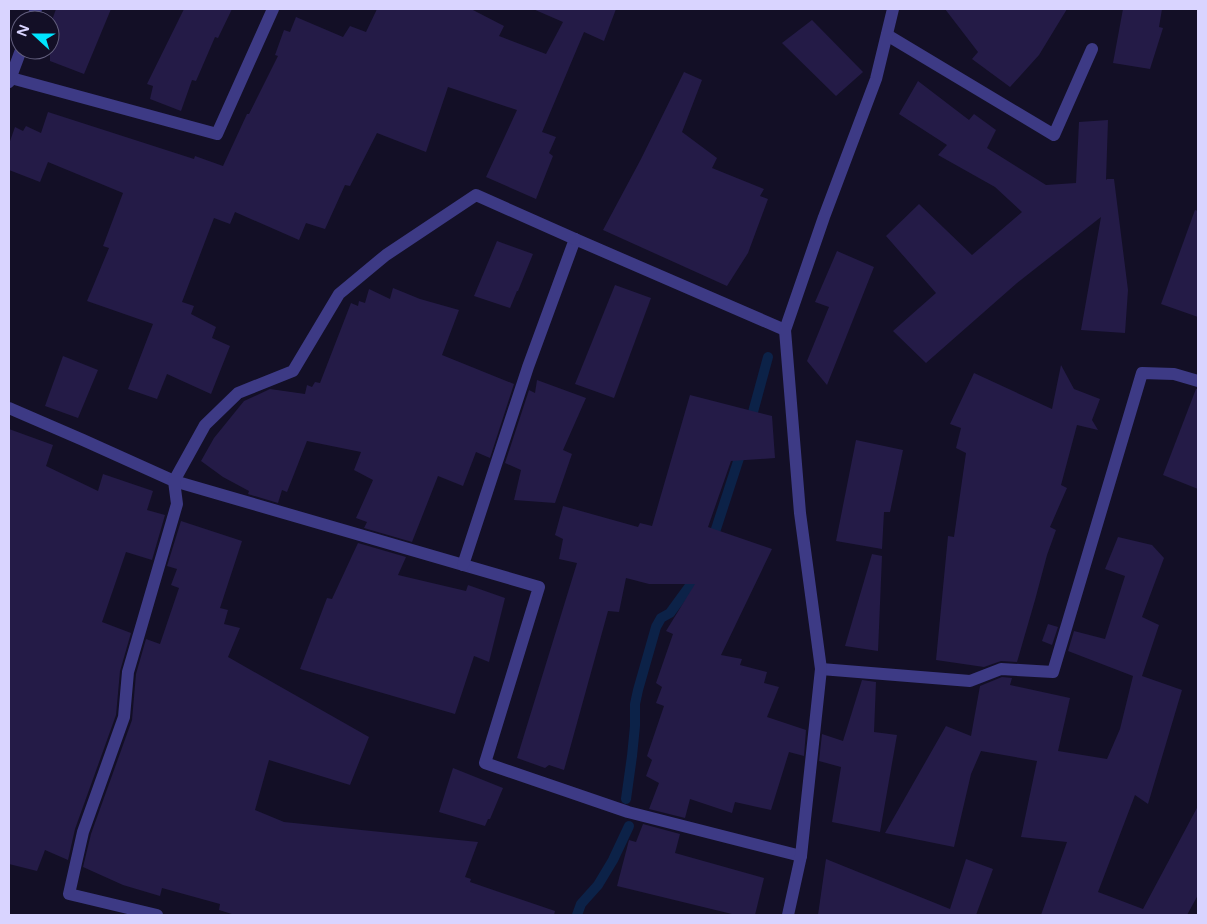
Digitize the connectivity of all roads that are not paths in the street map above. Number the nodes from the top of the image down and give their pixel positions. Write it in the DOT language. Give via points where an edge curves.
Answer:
graph roads {
  1 [pos="273,9"];
  2 [pos="893,9"];
  3 [pos="887,35"];
  4 [pos="1092,48"];
  5 [pos="17,60"];
  6 [pos="10,80"];
  7 [pos="575,239"];
  8 [pos="785,330"];
  9 [pos="1198,381"];
  10 [pos="9,408"];
  11 [pos="174,481"];
  12 [pos="463,565"];
  13 [pos="820,669"];
  14 [pos="801,856"];
  15 [pos="157,915"];
  16 [pos="788,915"];
  1 -- 6 [label="street" via="217,134"];
  2 -- 3 [label="street"];
  3 -- 4 [label="street" via="1054,135"];
  3 -- 8 [label="street" via="876,79"];
  5 -- 6 [label="street"];
  7 -- 8 [label="street"];
  7 -- 11 [label="street" via="476,195 386,255 339,294 293,371 238,393 206,425"];
  7 -- 12 [label="street" via="528,367"];
  8 -- 13 [label="street" via="800,513"];
  9 -- 13 [label="street" via="1174,374 1142,373 1052,672 1000,669 970,681"];
  10 -- 11 [label="street"];
  11 -- 12 [label="street"];
  11 -- 15 [label="street" via="177,504 128,672 124,717 82,832 69,894"];
  12 -- 14 [label="street" via="539,587 485,764 628,812"];
  13 -- 14 [label="street"];
  14 -- 16 [label="street"];
}
